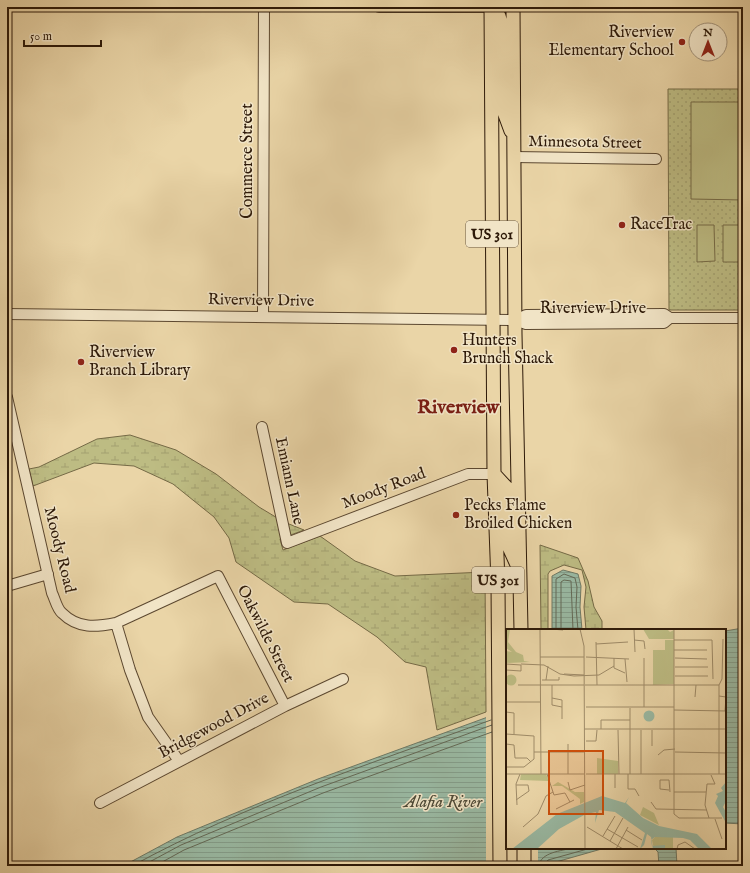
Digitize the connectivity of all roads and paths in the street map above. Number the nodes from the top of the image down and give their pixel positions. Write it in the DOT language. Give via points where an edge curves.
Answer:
graph roads {
  1 [pos="264,7"];
  2 [pos="379,7"];
  3 [pos="490,7"];
  4 [pos="513,7"];
  5 [pos="514,140"];
  6 [pos="514,157"];
  7 [pos="656,159"];
  8 [pos="7,314"];
  9 [pos="263,316"];
  10 [pos="743,318"];
  11 [pos="492,320"];
  12 [pos="515,320"];
  13 [pos="7,397"];
  14 [pos="262,426"];
  15 [pos="494,474"];
  16 [pos="287,542"];
  17 [pos="520,571"];
  18 [pos="48,574"];
  19 [pos="218,576"];
  20 [pos="7,586"];
  21 [pos="116,623"];
  22 [pos="522,629"];
  23 [pos="344,679"];
  24 [pos="285,706"];
  25 [pos="179,761"];
  26 [pos="100,803"];
  27 [pos="524,849"];
  28 [pos="500,866"];
  29 [pos="524,866"];
  1 -- 9 [label="street, Commerce Street"];
  2 -- 3 [label="street"];
  3 -- 5 [label="main road" via="499,16 502,26 504,112"];
  3 -- 11 [label="main road, US 301"];
  4 -- 5 [label="main road, US 301"];
  5 -- 6 [label="main road, US 301"];
  6 -- 7 [label="street, Minnesota Street"];
  6 -- 12 [label="main road, US 301"];
  8 -- 9 [label="street, Riverview Drive"];
  9 -- 11 [label="street, Riverview Drive"];
  10 -- 12 [label="street, Riverview Drive" via="670,318 664,314 526,315"];
  11 -- 12 [label="street, Riverview Drive"];
  11 -- 15 [label="main road, US 301"];
  12 -- 17 [label="main road, US 301"];
  13 -- 18 [label="street, Moody Road"];
  14 -- 16 [label="street, Emiann Lane"];
  15 -- 16 [label="street, Moody Road" via="468,474"];
  15 -- 17 [label="main road" via="508,488 509,548"];
  15 -- 28 [label="main road, US 301"];
  17 -- 22 [label="main road, US 301"];
  18 -- 20 [label="street"];
  18 -- 21 [label="street, Moody Road" via="52,593 61,613 81,626"];
  19 -- 21 [label="street, Moody Road"];
  19 -- 24 [label="street, Oakwilde Street"];
  21 -- 25 [label="street" via="148,717"];
  23 -- 24 [label="street, Bridgewood Drive"];
  24 -- 25 [label="street, Bridgewood Drive"];
  25 -- 26 [label="street, Bridgewood Drive"];
  27 -- 29 [label="main road"];
}
